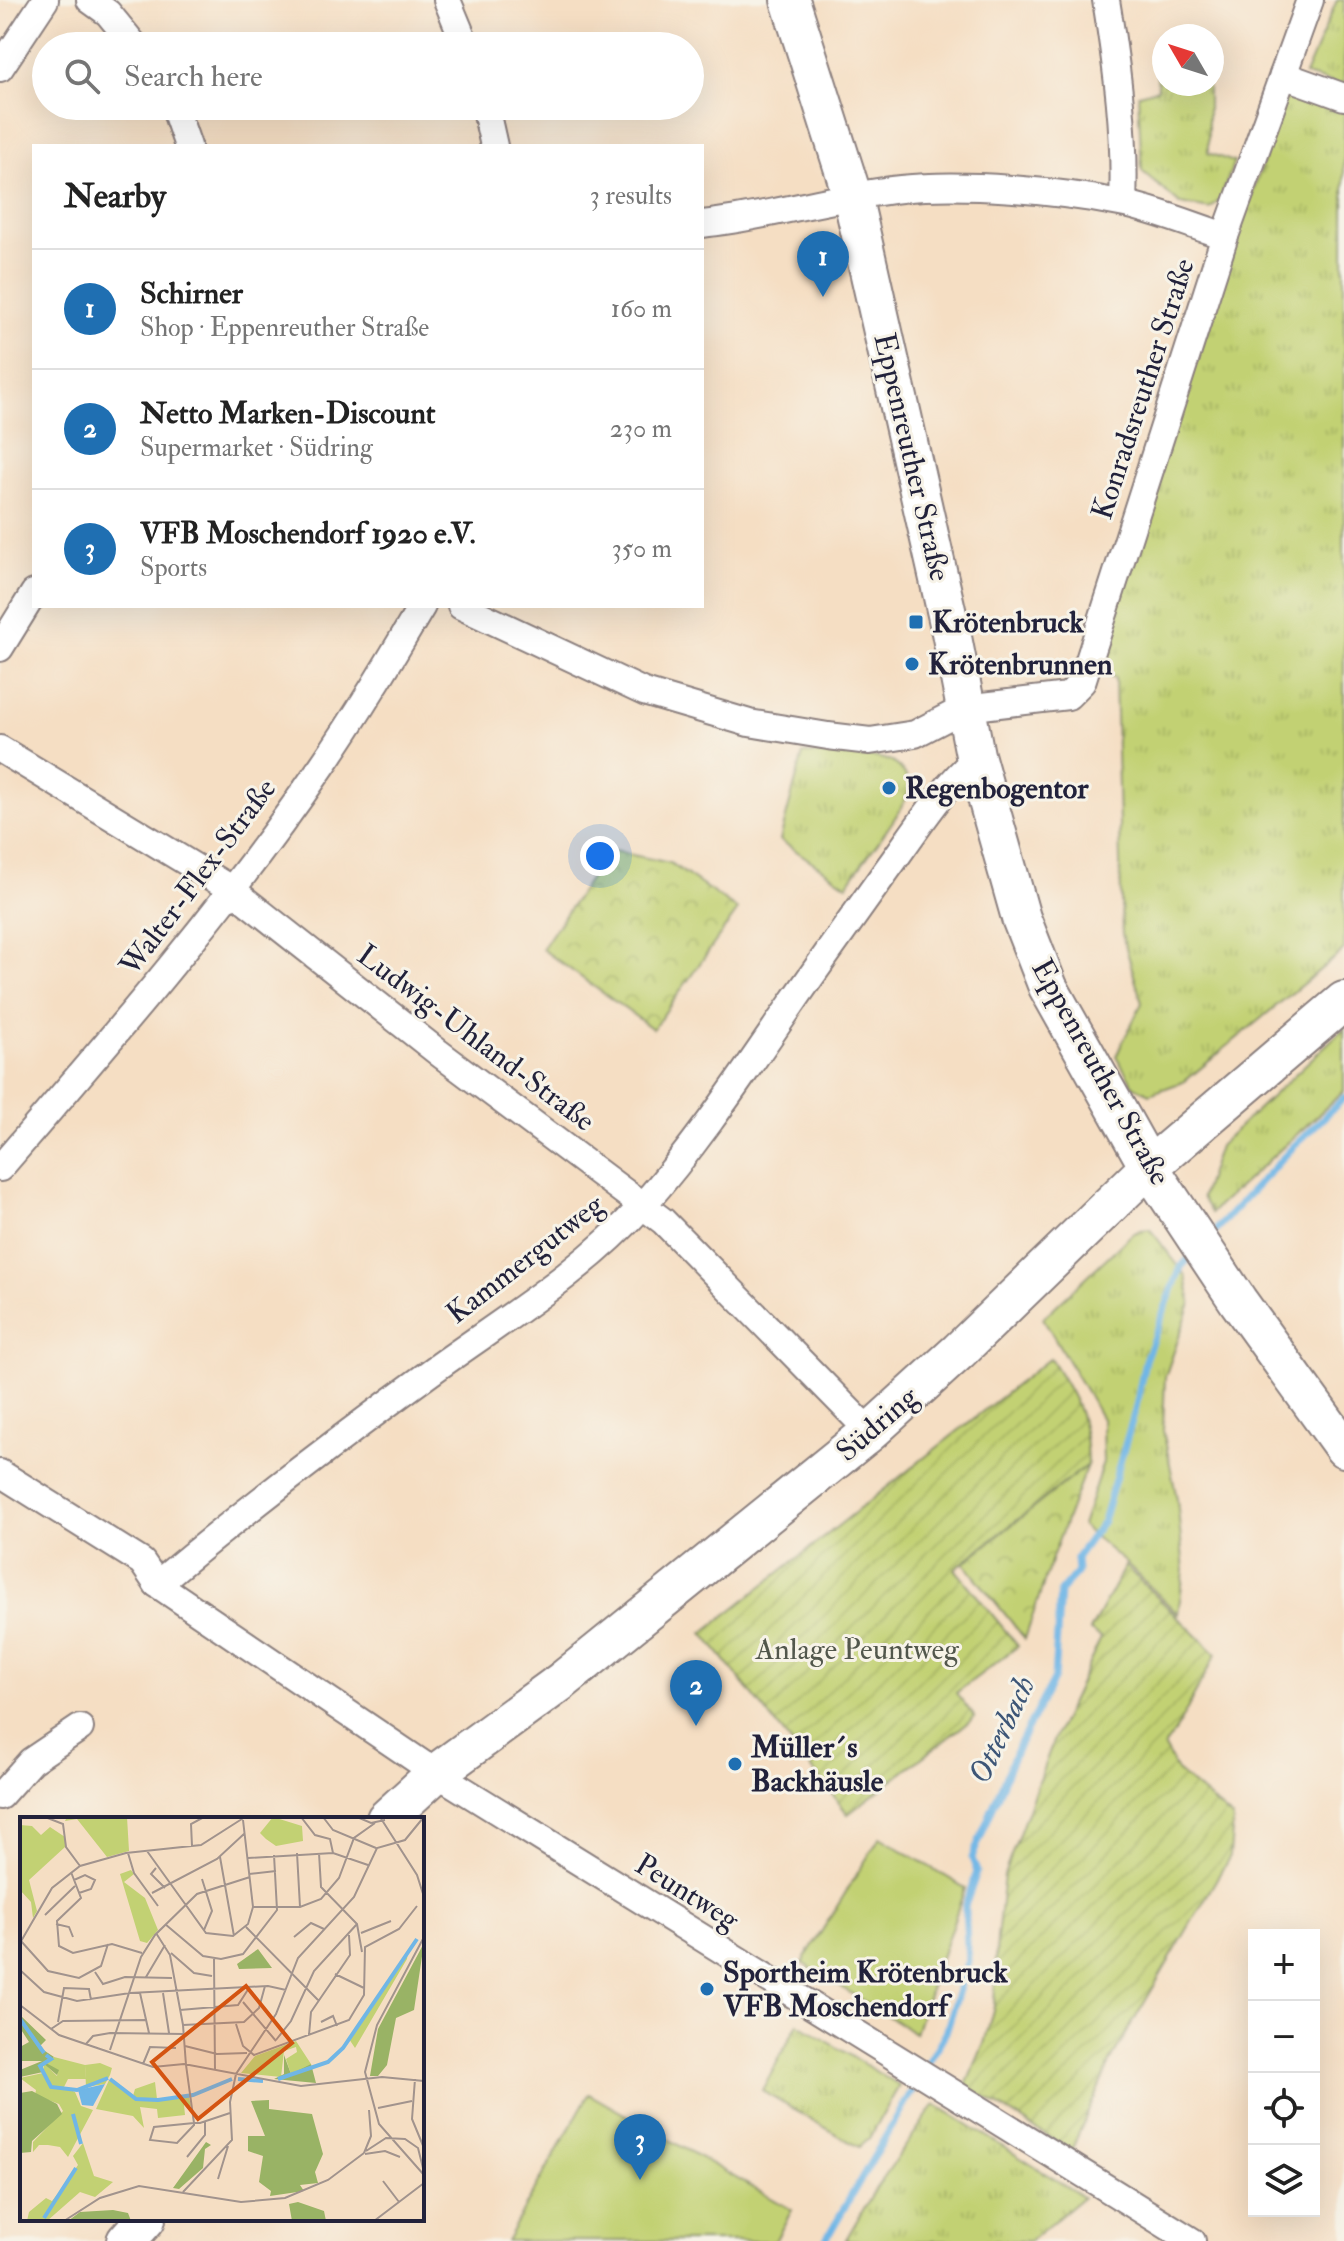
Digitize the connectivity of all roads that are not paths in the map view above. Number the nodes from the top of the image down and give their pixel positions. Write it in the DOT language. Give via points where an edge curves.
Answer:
graph roads {
  1 [pos="45,0"];
  2 [pos="90,0"];
  3 [pos="447,0"];
  4 [pos="790,0"];
  5 [pos="1106,0"];
  6 [pos="1310,0"];
  7 [pos="124,32"];
  8 [pos="460,32"];
  9 [pos="0,68"];
  10 [pos="1283,75"];
  11 [pos="1344,97"];
  12 [pos="179,120"];
  13 [pos="488,120"];
  14 [pos="187,144"];
  15 [pos="494,144"];
  16 [pos="852,195"];
  17 [pos="1123,203"];
  18 [pos="704,224"];
  19 [pos="1225,236"];
  20 [pos="32,596"];
  21 [pos="421,608"];
  22 [pos="465,608"];
  23 [pos="0,648"];
  24 [pos="965,708"];
  25 [pos="0,749"];
  26 [pos="977,760"];
  27 [pos="231,889"];
  28 [pos="1344,1001"];
  29 [pos="1149,1167"];
  30 [pos="0,1168"];
  31 [pos="643,1205"];
  32 [pos="870,1432"];
  33 [pos="1344,1448"];
  34 [pos="0,1473"];
  35 [pos="157,1584"];
  36 [pos="80,1728"];
  37 [pos="436,1773"];
  38 [pos="0,1796"];
  39 [pos="388,1817"];
  40 [pos="144,2221"];
  41 [pos="126,2241"];
  42 [pos="1192,2241"];
  1 -- 9 [label="street"];
  2 -- 7 [label="street"];
  3 -- 8 [label="street"];
  4 -- 16 [label="main road, Eppenreuther Straße"];
  5 -- 17 [label="street" via="1123,108"];
  6 -- 10 [label="street, Konradsreuther Straße"];
  10 -- 11 [label="street"];
  10 -- 19 [label="street, Konradsreuther Straße"];
  12 -- 14 [label="street"];
  13 -- 15 [label="street"];
  16 -- 17 [label="street" via="957,187"];
  16 -- 18 [label="street"];
  16 -- 24 [label="main road, Eppenreuther Straße"];
  17 -- 19 [label="street"];
  19 -- 24 [label="street, Konradsreuther Straße" via="1082,682 1068,696"];
  20 -- 23 [label="street"];
  21 -- 27 [label="street, Walter-Flex-Straße" via="322,767"];
  22 -- 24 [label="street, Konradsreuther Straße" via="644,692 749,723 870,741 915,734"];
  24 -- 26 [label="main road, Eppenreuther Straße"];
  25 -- 27 [label="street, Ludwig-Uhland-Straße"];
  26 -- 29 [label="main road, Eppenreuther Straße" via="1006,870 1048,987"];
  26 -- 31 [label="street, Kammergutweg" via="927,815 748,1070"];
  27 -- 30 [label="street, Walter-Flex-Straße"];
  27 -- 31 [label="street, Ludwig-Uhland-Straße"];
  28 -- 29 [label="main road, Südring"];
  29 -- 32 [label="main road, Südring"];
  29 -- 33 [label="main road, Eppenreuther Straße"];
  31 -- 32 [label="street, Ludwig-Uhland-Straße"];
  31 -- 35 [label="street, Kammergutweg" via="563,1278 346,1435"];
  32 -- 37 [label="main road, Südring" via="562,1681"];
  34 -- 35 [label="street" via="142,1562"];
  35 -- 37 [label="street, Peuntweg"];
  36 -- 38 [label="street" via="31,1761"];
  37 -- 39 [label="main road, Südring"];
  37 -- 42 [label="street, Peuntweg"];
  40 -- 41 [label="main road"];
}
